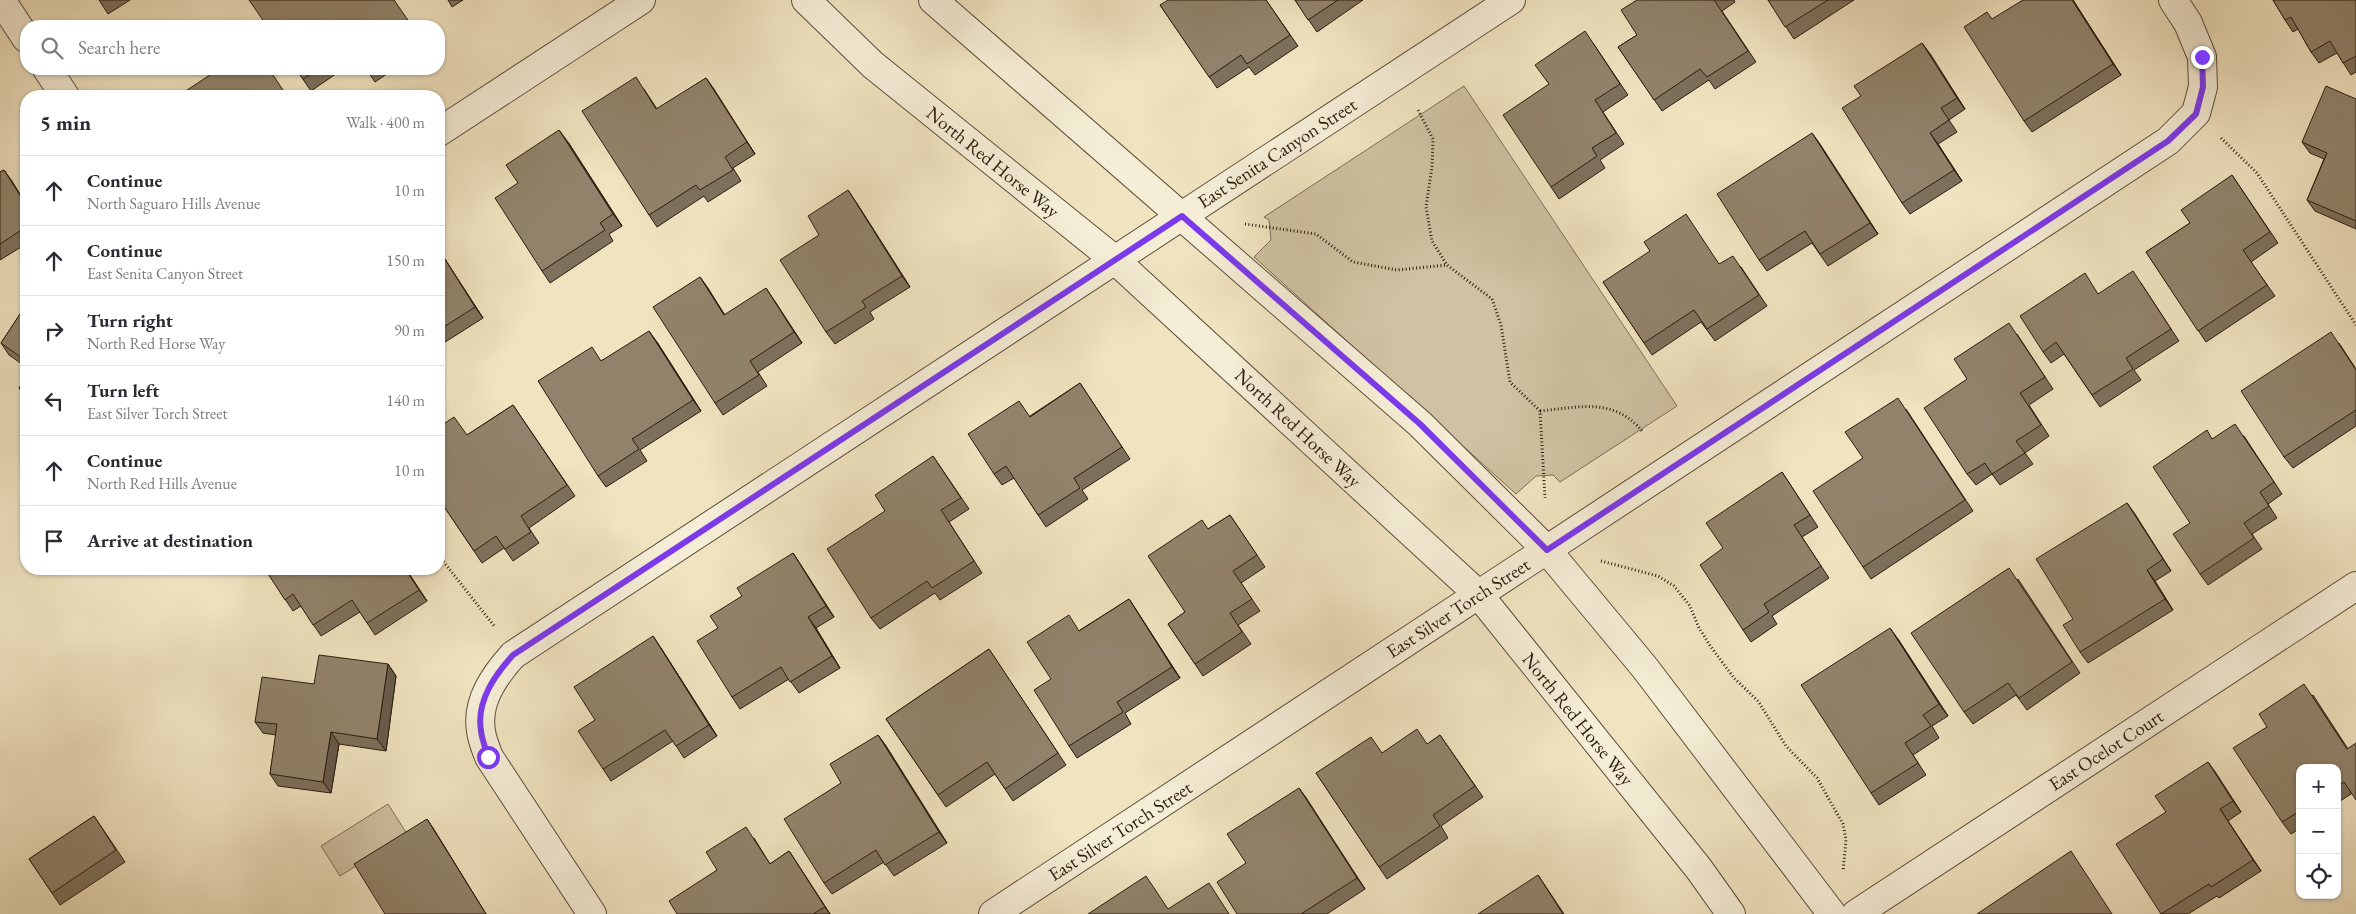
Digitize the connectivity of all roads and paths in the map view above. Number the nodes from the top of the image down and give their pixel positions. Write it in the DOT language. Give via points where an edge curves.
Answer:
graph roads {
  1 [pos="2,0"];
  2 [pos="641,0"];
  3 [pos="806,0"];
  4 [pos="933,0"];
  5 [pos="1511,0"];
  6 [pos="2173,0"];
  7 [pos="20,28"];
  8 [pos="50,75"];
  9 [pos="61,90"];
  10 [pos="1418,110"];
  11 [pos="445,128"];
  12 [pos="2216,133"];
  13 [pos="1182,216"];
  14 [pos="1245,224"];
  15 [pos="1115,260"];
  16 [pos="1447,265"];
  17 [pos="2356,325"];
  18 [pos="1540,411"];
  19 [pos="1643,432"];
  20 [pos="1545,504"];
  21 [pos="1547,550"];
  22 [pos="1596,560"];
  23 [pos="445,563"];
  24 [pos="2356,586"];
  25 [pos="1479,594"];
  26 [pos="513,655"];
  27 [pos="1842,879"];
  28 [pos="592,914"];
  29 [pos="993,914"];
  30 [pos="1731,914"];
  31 [pos="1832,914"];
  32 [pos="1856,914"];
  1 -- 7 [label="street"];
  2 -- 11 [label="street"];
  3 -- 15 [label="street, North Red Horse Way" via="873,66"];
  4 -- 13 [label="street"];
  5 -- 13 [label="street, East Senita Canyon Street"];
  6 -- 21 [label="street, East Silver Torch Street" via="2188,23 2202,57 2203,87 2196,114 2168,141"];
  8 -- 9 [label="street"];
  10 -- 16 [label="path" via="1433,140 1426,207 1432,241"];
  12 -- 17 [label="path" via="2257,173"];
  13 -- 15 [label="street, East Senita Canyon Street"];
  13 -- 21 [label="street" via="1420,424"];
  14 -- 16 [label="path" via="1316,234 1353,262 1397,270"];
  15 -- 25 [label="street, North Red Horse Way"];
  15 -- 26 [label="street, East Senita Canyon Street"];
  16 -- 18 [label="path" via="1492,299 1501,325 1510,382"];
  18 -- 19 [label="path" via="1612,408 1632,418"];
  18 -- 20 [label="path"];
  21 -- 25 [label="street, East Silver Torch Street"];
  21 -- 31 [label="street" via="1645,668"];
  22 -- 27 [label="path" via="1658,576 1674,586 1690,606 1711,647 1734,678 1758,701 1786,746 1817,778 1843,824 1846,840"];
  23 -- 26 [label="path" via="490,619"];
  24 -- 32 [label="street, East Ocelot Court"];
  25 -- 29 [label="street, East Silver Torch Street"];
  25 -- 30 [label="street, North Red Horse Way" via="1699,869"];
  26 -- 28 [label="street, East Senita Canyon Street" via="494,677 484,702 480,730 488,757"];
}
